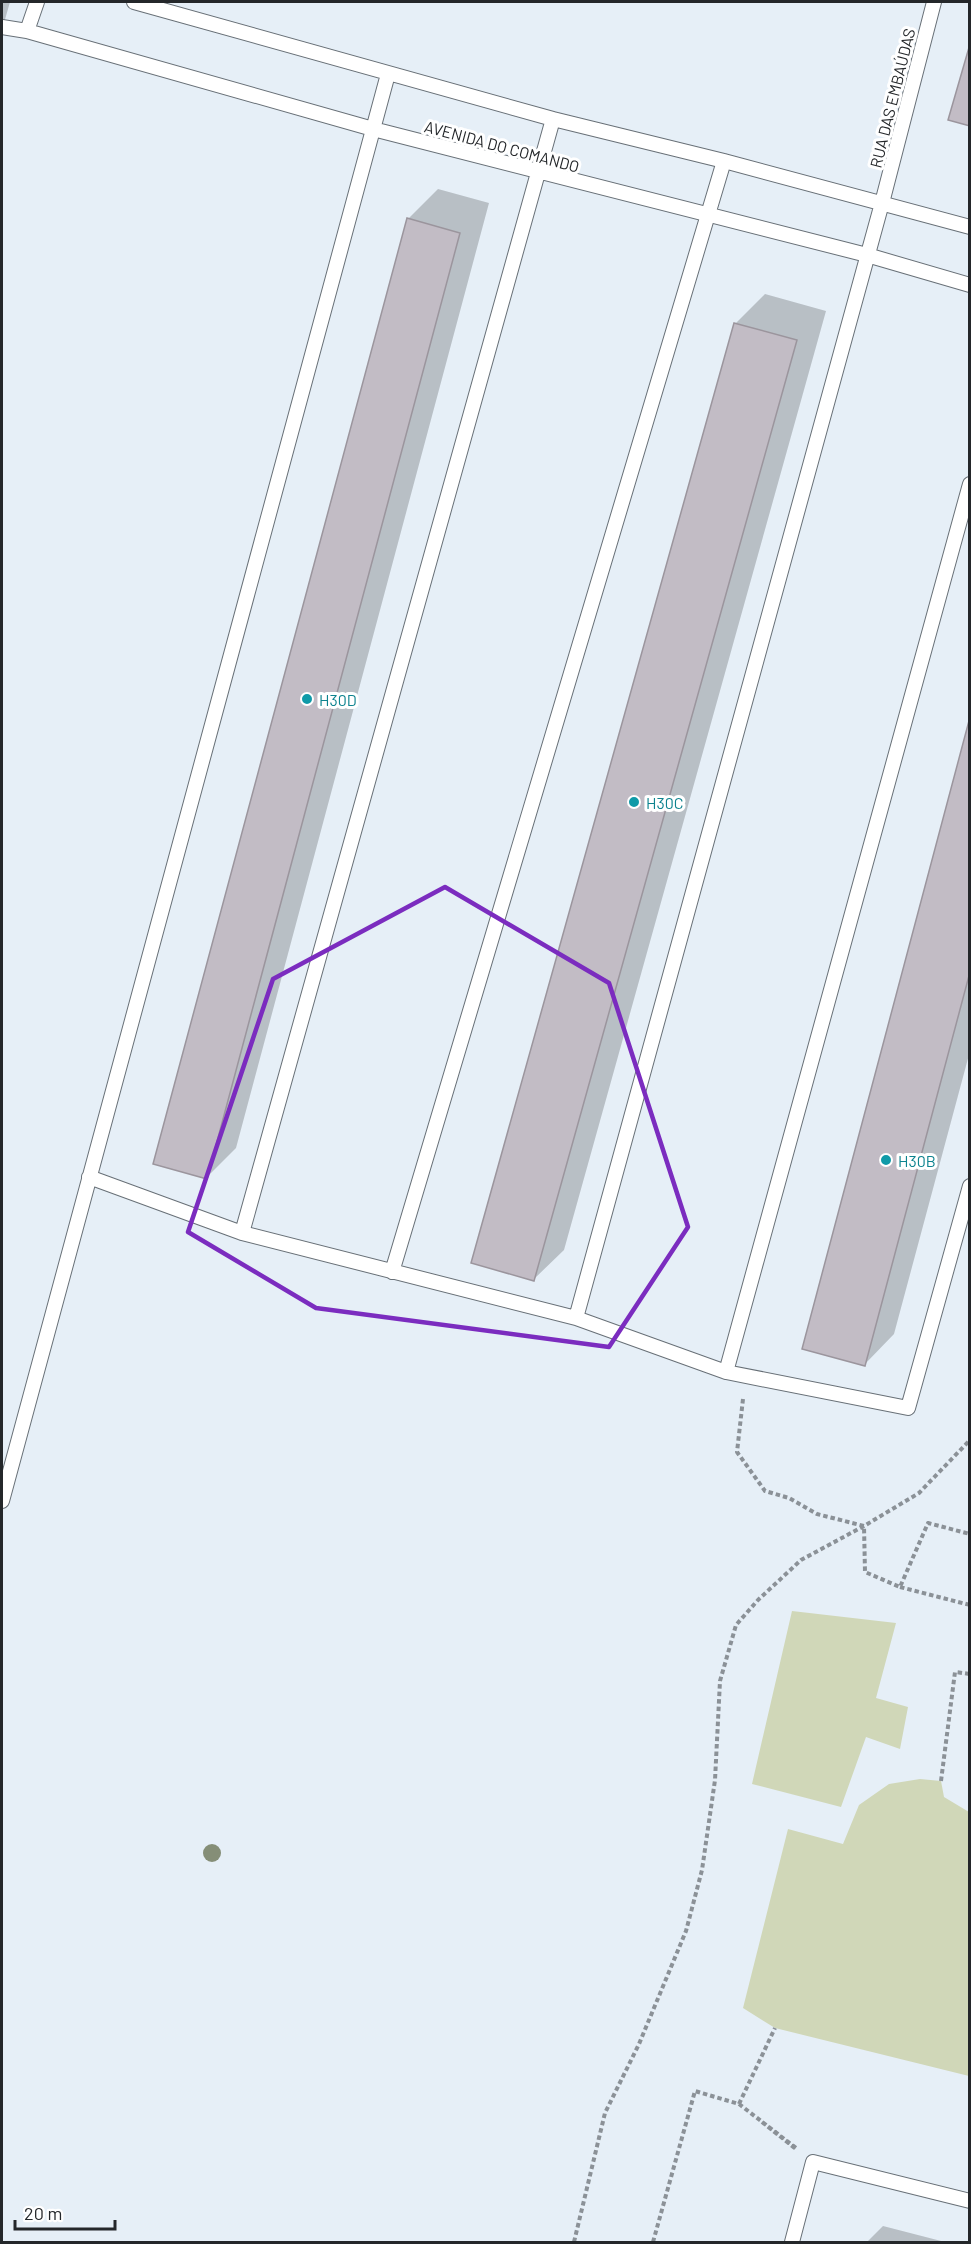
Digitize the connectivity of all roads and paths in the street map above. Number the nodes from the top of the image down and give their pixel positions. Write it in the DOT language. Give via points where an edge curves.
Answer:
graph roads {
  1 [pos="37,2"];
  2 [pos="134,2"];
  3 [pos="934,2"];
  4 [pos="2,27"];
  5 [pos="27,31"];
  6 [pos="388,74"];
  7 [pos="553,119"];
  8 [pos="373,129"];
  9 [pos="724,161"];
  10 [pos="537,172"];
  11 [pos="882,203"];
  12 [pos="708,215"];
  13 [pos="969,227"];
  14 [pos="867,255"];
  15 [pos="969,285"];
  16 [pos="969,484"];
  17 [pos="89,1177"];
  18 [pos="969,1186"];
  19 [pos="242,1233"];
  20 [pos="392,1272"];
  21 [pos="576,1318"];
  22 [pos="726,1372"];
  23 [pos="746,1377"];
  24 [pos="969,1440"];
  25 [pos="2,1501"];
  26 [pos="864,1526"];
  27 [pos="969,1534"];
  28 [pos="900,1587"];
  29 [pos="969,1605"];
  30 [pos="969,1674"];
  31 [pos="941,1781"];
  32 [pos="775,2028"];
  33 [pos="739,2104"];
  34 [pos="762,2122"];
  35 [pos="813,2162"];
  36 [pos="969,2201"];
  37 [pos="574,2242"];
  38 [pos="653,2242"];
  39 [pos="792,2242"];
  1 -- 5 [label="lane"];
  2 -- 6 [label="lane"];
  3 -- 11 [label="lane, RUA DAS EMBAÚDAS"];
  4 -- 5 [label="lane, AVENIDA DO COMANDO"];
  5 -- 8 [label="lane, AVENIDA DO COMANDO"];
  6 -- 7 [label="lane"];
  6 -- 8 [label="lane"];
  7 -- 9 [label="lane"];
  7 -- 10 [label="lane"];
  8 -- 10 [label="lane, AVENIDA DO COMANDO"];
  8 -- 17 [label="lane"];
  9 -- 11 [label="lane"];
  9 -- 12 [label="lane"];
  10 -- 12 [label="lane, AVENIDA DO COMANDO"];
  10 -- 19 [label="lane"];
  11 -- 13 [label="lane"];
  11 -- 14 [label="lane, RUA DAS EMBAÚDAS"];
  12 -- 14 [label="lane, AVENIDA DO COMANDO"];
  12 -- 20 [label="lane"];
  14 -- 15 [label="lane, AVENIDA DO COMANDO"];
  14 -- 21 [label="lane, RUA DAS EMBAÚDAS"];
  16 -- 22 [label="lane"];
  17 -- 19 [label="lane"];
  17 -- 25 [label="lane"];
  18 -- 23 [label="lane" via="908,1408"];
  19 -- 20 [label="lane"];
  20 -- 21 [label="lane"];
  21 -- 22 [label="lane"];
  22 -- 23 [label="lane"];
  23 -- 26 [label="path" via="737,1452 765,1491 789,1497 817,1514"];
  24 -- 26 [label="path" via="919,1493"];
  26 -- 28 [label="path" via="865,1572"];
  26 -- 37 [label="path" via="801,1560 736,1625 720,1681 715,1780 702,1869 686,1931 639,2044 605,2113"];
  27 -- 28 [label="path" via="928,1523"];
  28 -- 29 [label="path"];
  30 -- 31 [label="path" via="955,1672"];
  32 -- 33 [label="path"];
  33 -- 35 [label="path"];
  33 -- 38 [label="path" via="695,2091"];
  34 -- 35 [label="path"];
  35 -- 36 [label="lane"];
  35 -- 39 [label="lane"];
}
